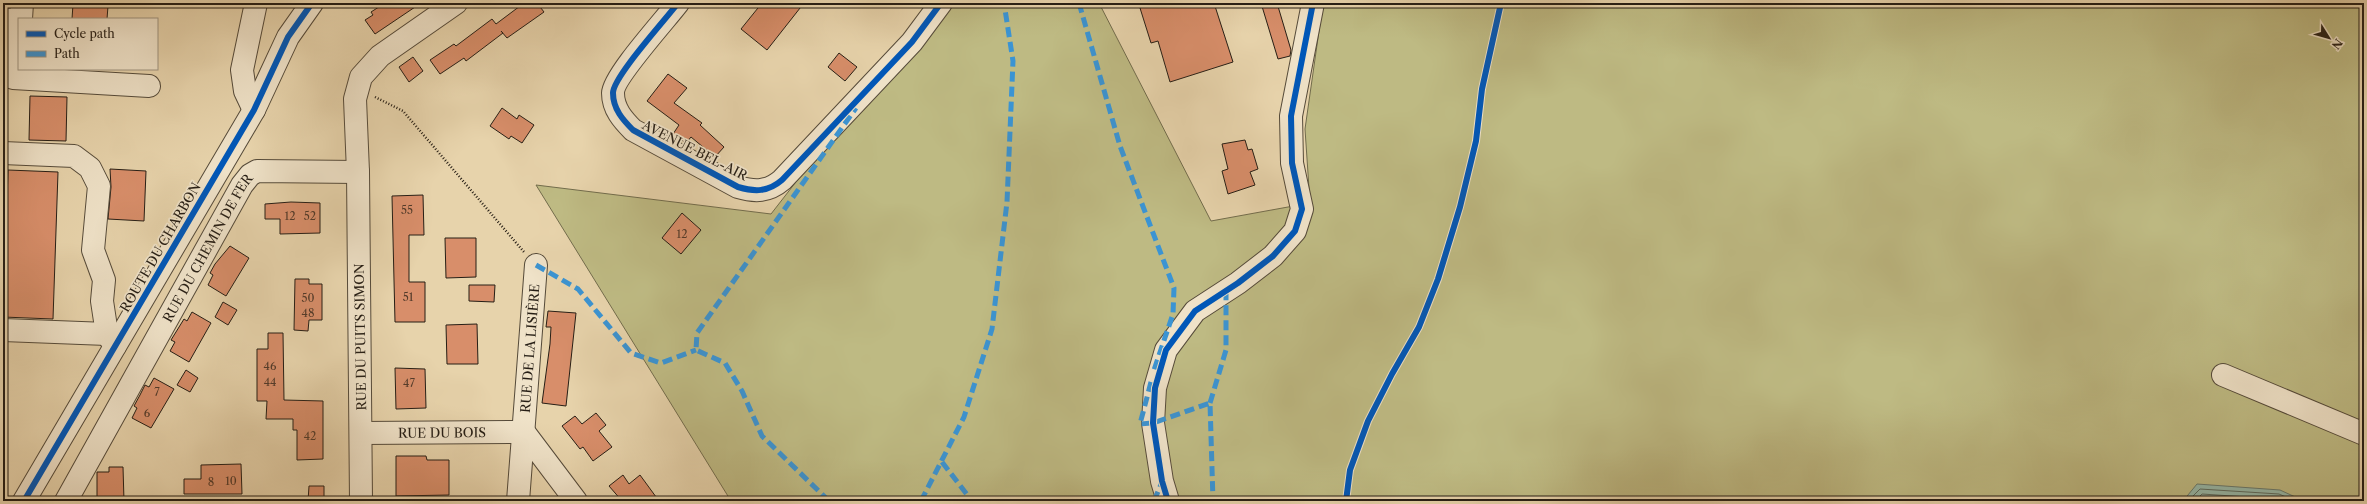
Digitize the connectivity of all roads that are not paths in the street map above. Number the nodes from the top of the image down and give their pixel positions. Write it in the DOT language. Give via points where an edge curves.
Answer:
graph roads {
  1 [pos="256,3"];
  2 [pos="312,3"];
  3 [pos="456,3"];
  4 [pos="678,3"];
  5 [pos="941,3"];
  6 [pos="1312,3"];
  7 [pos="12,14"];
  8 [pos="149,86"];
  9 [pos="254,110"];
  10 [pos="3,153"];
  11 [pos="358,172"];
  12 [pos="536,265"];
  13 [pos="3,330"];
  14 [pos="111,340"];
  15 [pos="2223,375"];
  16 [pos="524,432"];
  17 [pos="361,433"];
  18 [pos="2364,434"];
  19 [pos="24,501"];
  20 [pos="66,501"];
  21 [pos="361,501"];
  22 [pos="518,501"];
  23 [pos="576,501"];
  24 [pos="1168,501"];
  1 -- 9 [label="street" via="242,70 245,91"];
  2 -- 9 [label="street, ROUTE DU CHARBON" via="288,37"];
  3 -- 11 [label="street" via="380,56 361,77 355,99"];
  4 -- 5 [label="street, AVENUE BEL-AIR" via="620,76 613,92 614,103 620,117 633,130 738,187 750,190 773,187 782,180 912,42"];
  6 -- 24 [label="street" via="1291,116 1292,163 1302,208 1296,231 1273,256 1195,311 1166,350 1155,388 1153,422"];
  7 -- 8 [label="street" via="13,78"];
  9 -- 14 [label="street, ROUTE DU CHARBON"];
  10 -- 14 [label="street" via="74,156 90,168 99,186 93,250 104,280 102,301"];
  11 -- 17 [label="street, RUE DU PUITS SIMON"];
  11 -- 20 [label="street, RUE DU CHEMIN DE FER" via="273,170 257,171 250,175 242,185"];
  12 -- 16 [label="street, RUE DE LA LISIÈRE"];
  13 -- 14 [label="street"];
  14 -- 19 [label="street, ROUTE DU CHARBON"];
  15 -- 18 [label="street"];
  16 -- 17 [label="street, RUE DU BOIS"];
  16 -- 22 [label="street, RUE DE LA LISIÈRE"];
  16 -- 23 [label="street, RUE DE LA LISIÈRE"];
  17 -- 21 [label="street, RUE DU PUITS SIMON"];
}
